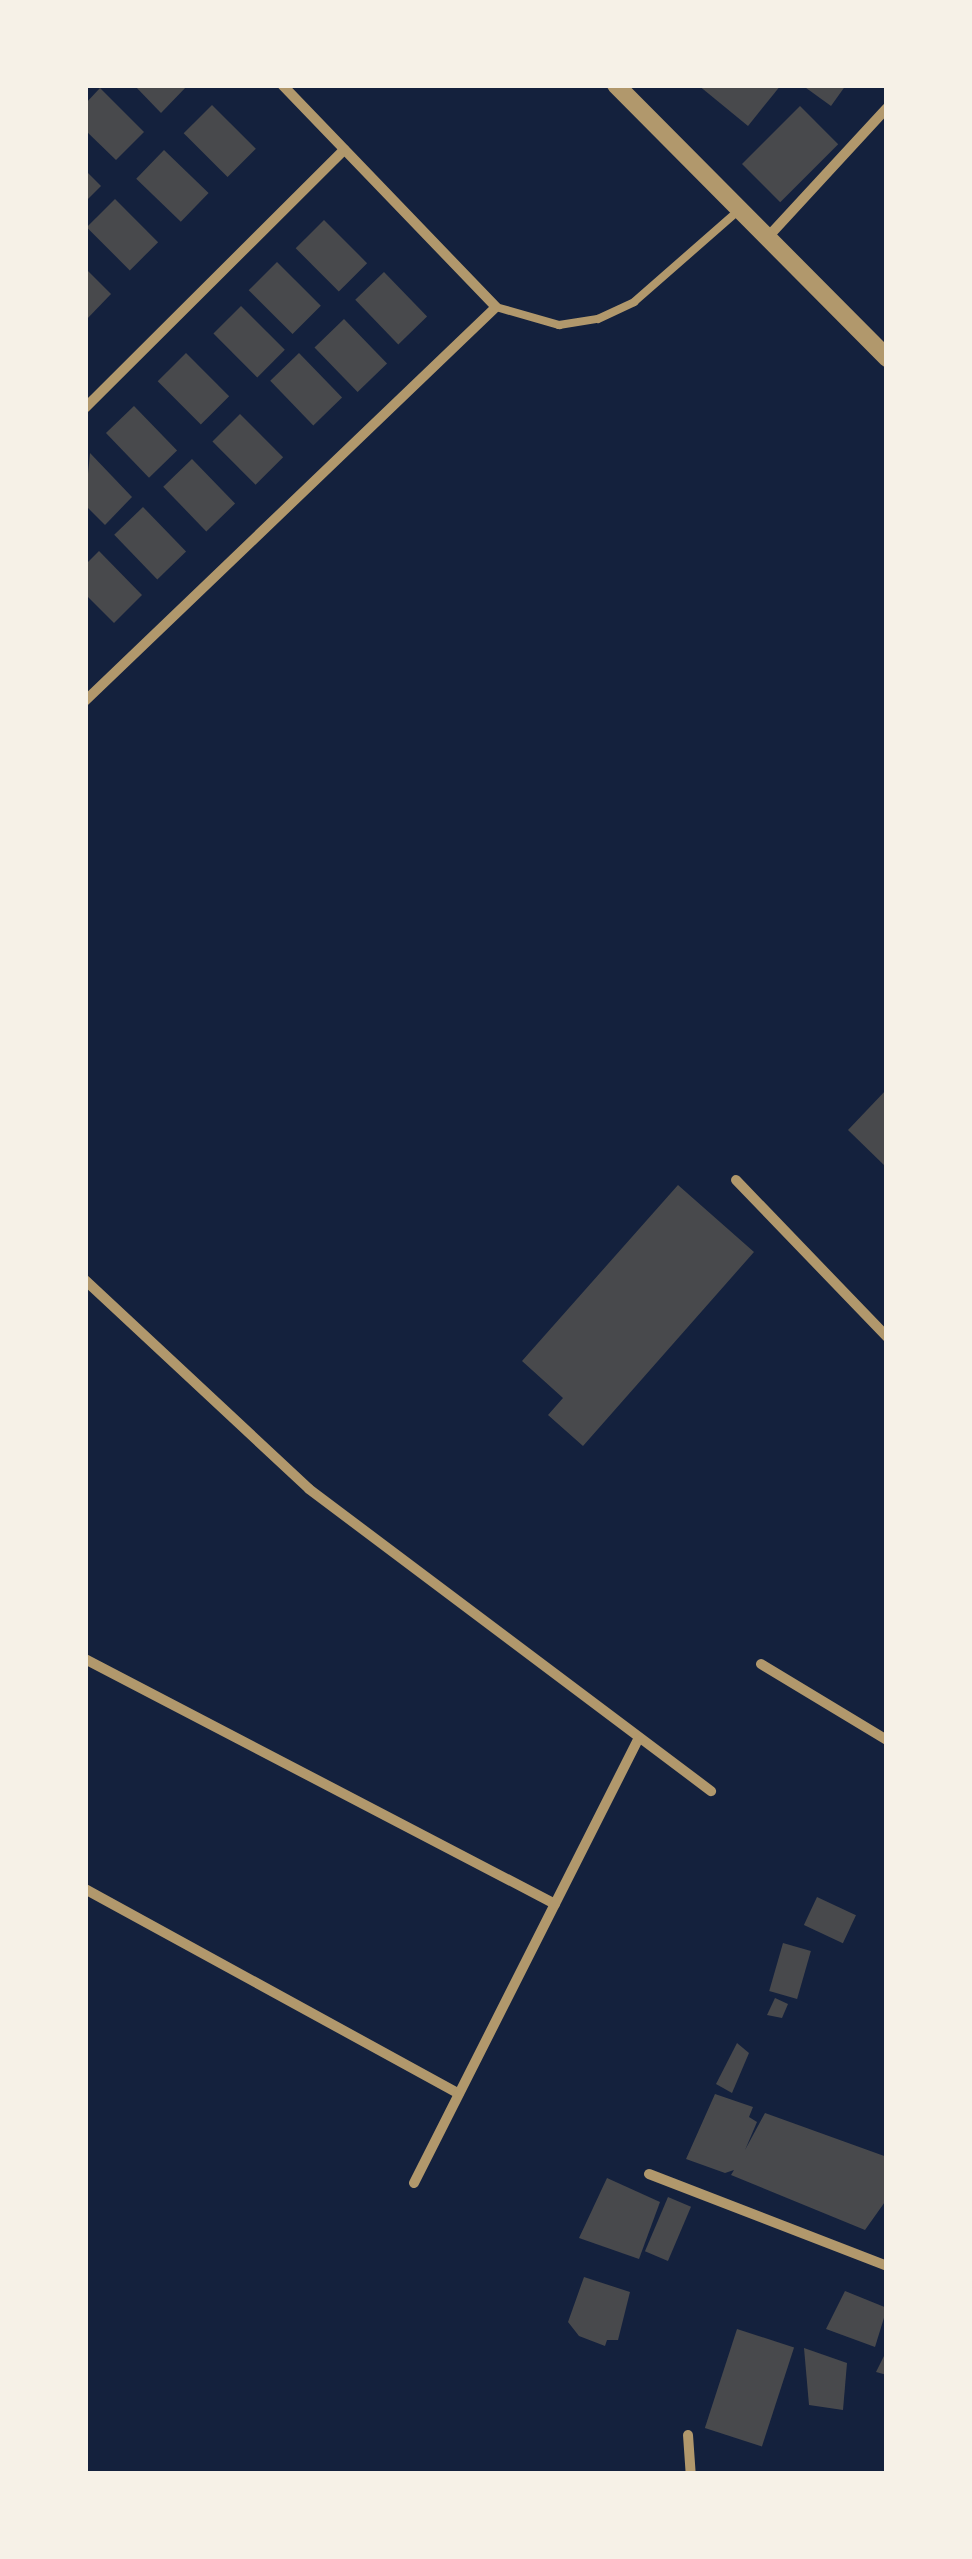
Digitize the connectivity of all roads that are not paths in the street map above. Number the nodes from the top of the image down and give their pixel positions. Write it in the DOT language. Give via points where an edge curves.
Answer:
graph roads {
  1 [pos="282,85"];
  2 [pos="616,85"];
  3 [pos="887,108"];
  4 [pos="344,150"];
  5 [pos="739,210"];
  6 [pos="766,238"];
  7 [pos="496,308"];
  8 [pos="887,358"];
  9 [pos="85,408"];
  10 [pos="85,701"];
  11 [pos="736,1180"];
  12 [pos="85,1280"];
  13 [pos="887,1338"];
  14 [pos="85,1659"];
  15 [pos="760,1664"];
  16 [pos="638,1740"];
  17 [pos="887,1740"];
  18 [pos="711,1791"];
  19 [pos="85,1889"];
  20 [pos="555,1904"];
  21 [pos="459,2094"];
  22 [pos="649,2174"];
  23 [pos="414,2184"];
  24 [pos="886,2264"];
  25 [pos="688,2436"];
  26 [pos="691,2474"];
  1 -- 4 [label="street"];
  2 -- 5 [label="street"];
  3 -- 6 [label="street"];
  4 -- 7 [label="street"];
  4 -- 9 [label="street"];
  5 -- 6 [label="street"];
  5 -- 7 [label="lane" via="634,302 598,319 559,325"];
  6 -- 8 [label="street"];
  7 -- 10 [label="street"];
  11 -- 13 [label="street"];
  12 -- 16 [label="street" via="309,1489"];
  14 -- 20 [label="street"];
  15 -- 17 [label="street"];
  16 -- 18 [label="street"];
  16 -- 20 [label="street"];
  19 -- 21 [label="street"];
  20 -- 21 [label="street"];
  21 -- 23 [label="street"];
  22 -- 24 [label="street"];
  25 -- 26 [label="street"];
}
